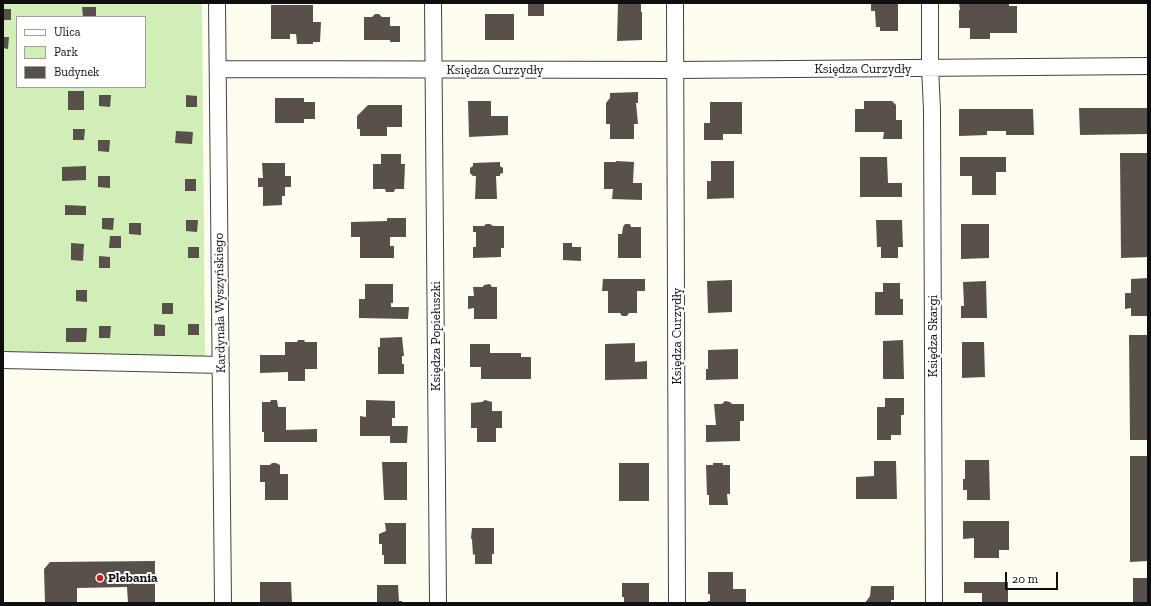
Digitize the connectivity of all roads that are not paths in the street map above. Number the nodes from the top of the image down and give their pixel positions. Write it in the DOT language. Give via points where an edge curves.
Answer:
graph roads {
  1 [pos="217,3"];
  2 [pos="433,3"];
  3 [pos="675,3"];
  4 [pos="930,3"];
  5 [pos="1148,66"];
  6 [pos="930,68"];
  7 [pos="218,69"];
  8 [pos="434,70"];
  9 [pos="676,70"];
  10 [pos="3,360"];
  11 [pos="221,365"];
  12 [pos="222,603"];
  13 [pos="438,603"];
  14 [pos="677,603"];
  15 [pos="934,603"];
  1 -- 7 [label="street, Kardynała Wyszyńskiego"];
  2 -- 8 [label="street, Księdza Popiełuszki"];
  3 -- 9 [label="street, Księdza Curzydły"];
  4 -- 6 [label="street, Księdza Skargi"];
  5 -- 6 [label="street"];
  6 -- 9 [label="street, Księdza Curzydły"];
  6 -- 15 [label="street, Księdza Skargi"];
  7 -- 8 [label="street"];
  7 -- 11 [label="street, Kardynała Wyszyńskiego"];
  8 -- 9 [label="street, Księdza Curzydły"];
  8 -- 13 [label="street, Księdza Popiełuszki"];
  9 -- 14 [label="street, Księdza Curzydły"];
  10 -- 11 [label="street"];
  11 -- 12 [label="street, Kardynała Wyszyńskiego"];
}
